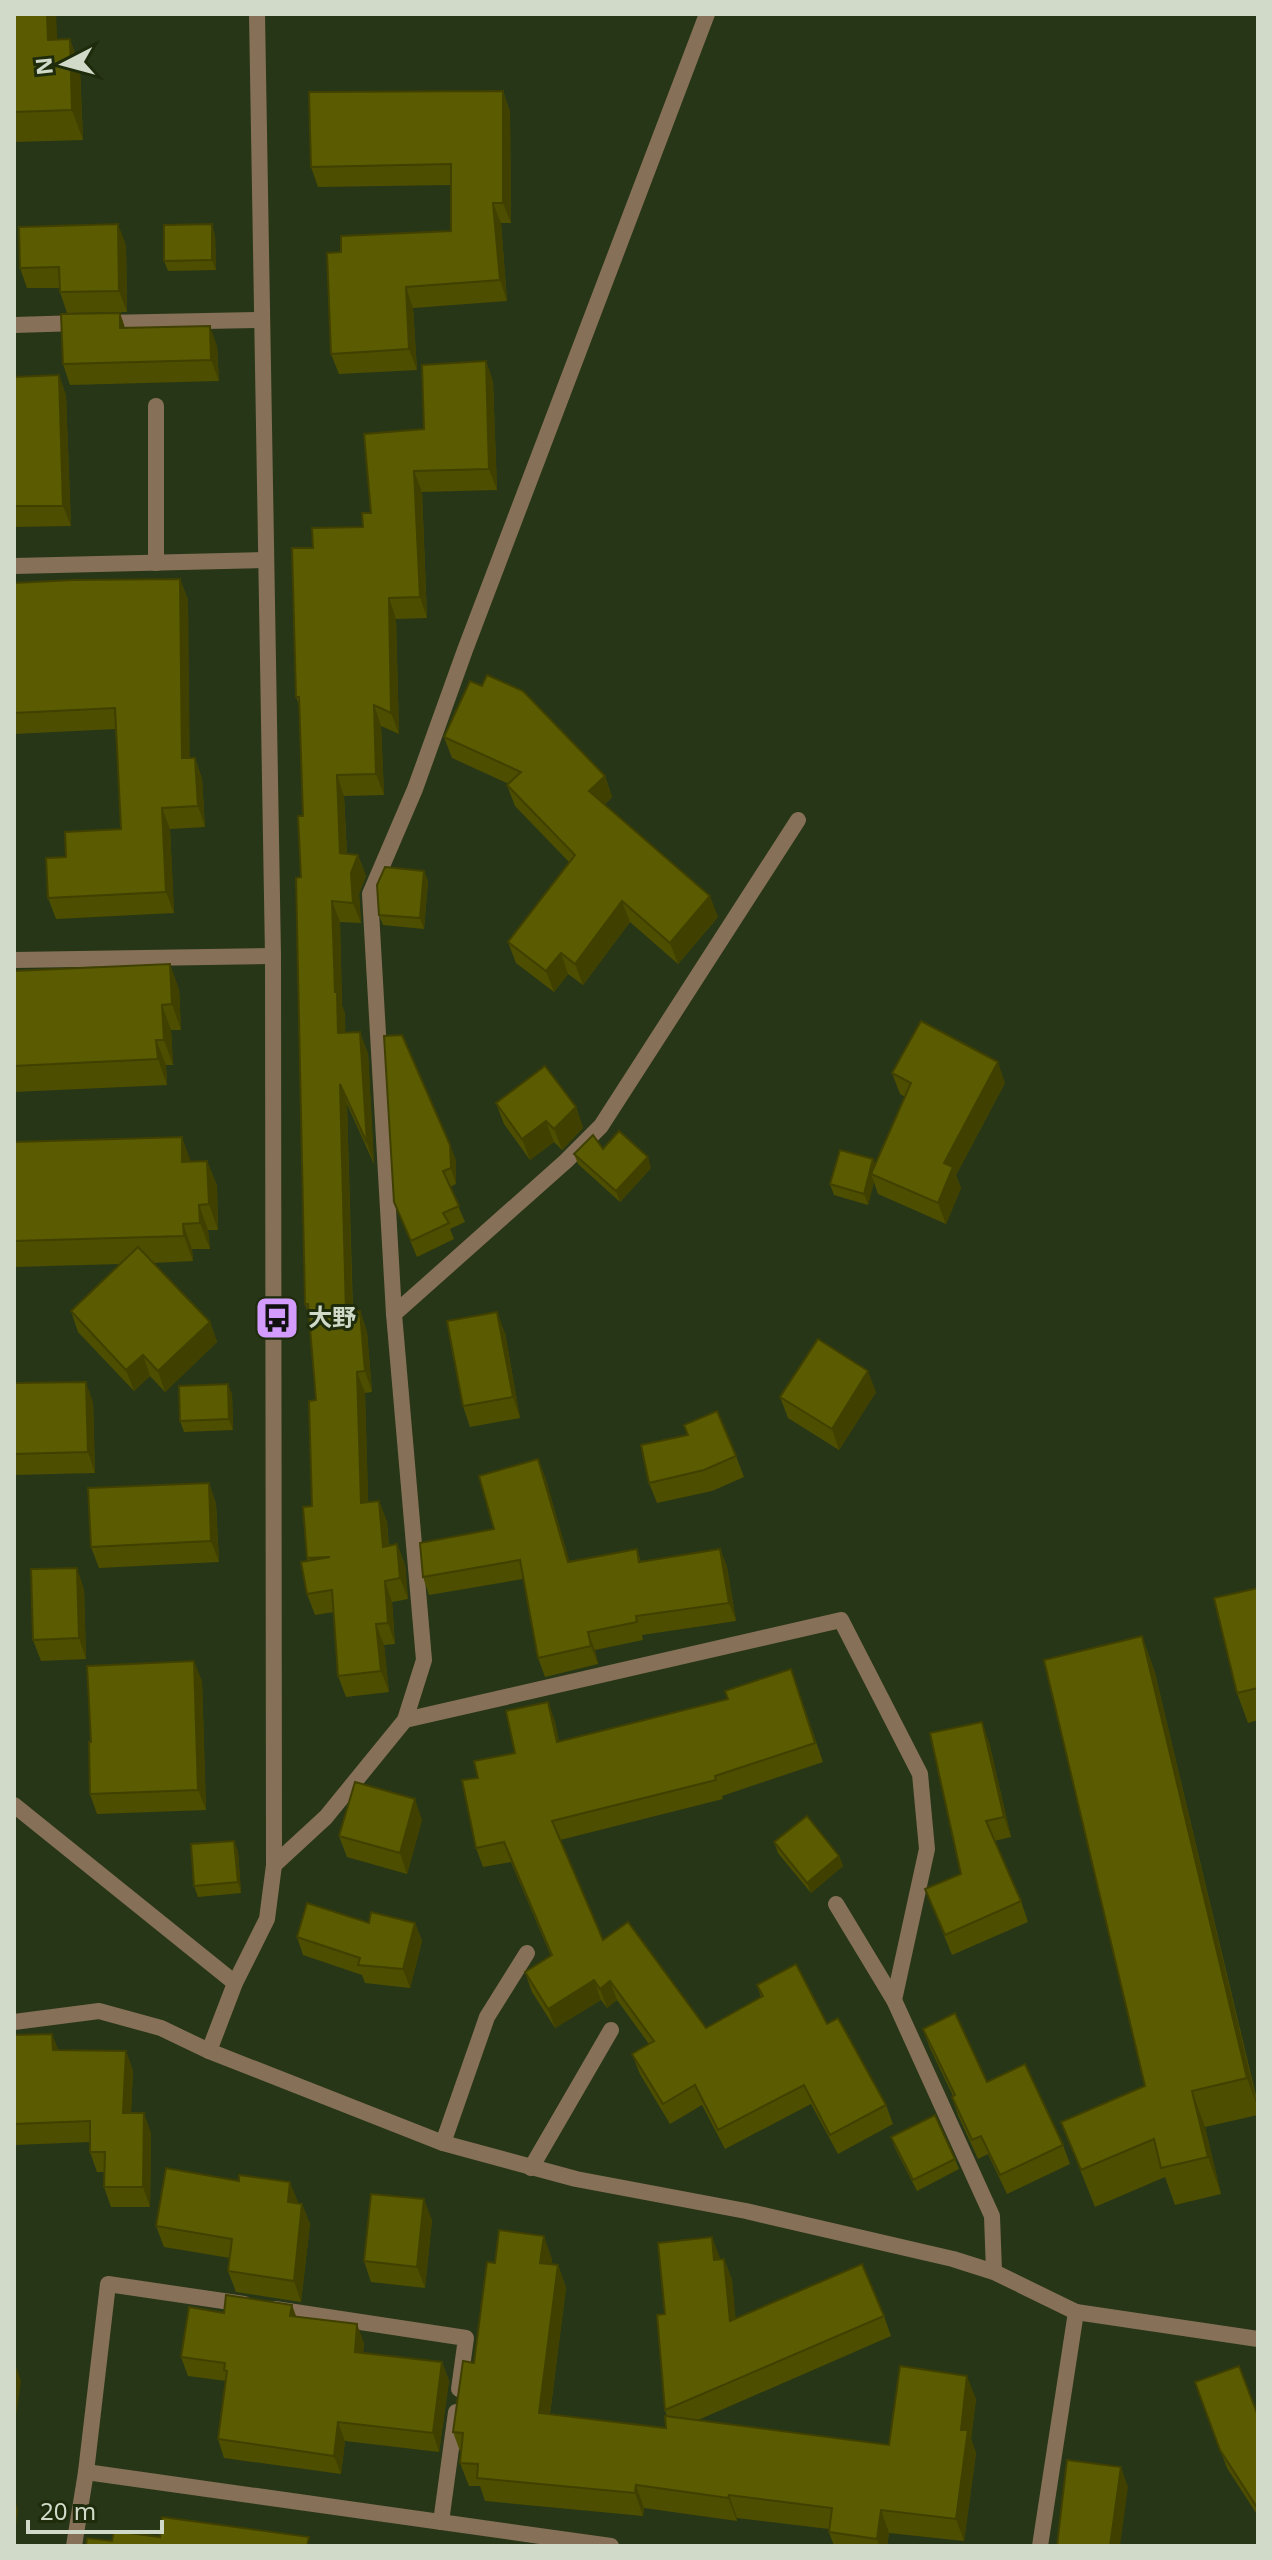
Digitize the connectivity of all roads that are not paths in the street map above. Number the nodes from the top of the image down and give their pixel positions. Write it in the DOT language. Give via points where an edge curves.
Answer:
graph roads {
  1 [pos="257,14"];
  2 [pos="707,14"];
  3 [pos="261,320"];
  4 [pos="14,325"];
  5 [pos="156,406"];
  6 [pos="266,560"];
  7 [pos="156,563"];
  8 [pos="14,566"];
  9 [pos="798,820"];
  10 [pos="273,956"];
  11 [pos="14,960"];
  12 [pos="394,1314"];
  13 [pos="405,1720"];
  14 [pos="14,1805"];
  15 [pos="274,1865"];
  16 [pos="836,1904"];
  17 [pos="527,1953"];
  18 [pos="235,1983"];
  19 [pos="894,2000"];
  20 [pos="14,2022"];
  21 [pos="611,2030"];
  22 [pos="209,2051"];
  23 [pos="443,2143"];
  24 [pos="531,2168"];
  25 [pos="994,2272"];
  26 [pos="1076,2312"];
  27 [pos="1258,2339"];
  28 [pos="86,2472"];
  29 [pos="441,2522"];
  30 [pos="74,2546"];
  31 [pos="611,2546"];
  32 [pos="1040,2546"];
  1 -- 3 [label="street"];
  2 -- 12 [label="street" via="415,789 370,894"];
  3 -- 4 [label="street"];
  3 -- 6 [label="street"];
  5 -- 7 [label="street"];
  6 -- 7 [label="street"];
  6 -- 10 [label="street"];
  7 -- 8 [label="street"];
  9 -- 12 [label="street" via="601,1126"];
  10 -- 11 [label="street"];
  10 -- 15 [label="street"];
  12 -- 13 [label="street" via="424,1660"];
  13 -- 15 [label="street" via="326,1817"];
  13 -- 19 [label="street" via="841,1620 920,1774 927,1849"];
  14 -- 18 [label="street"];
  15 -- 18 [label="street" via="267,1919"];
  16 -- 19 [label="street"];
  17 -- 23 [label="street" via="487,2017"];
  18 -- 22 [label="street"];
  19 -- 25 [label="street" via="992,2216"];
  20 -- 22 [label="street" via="99,2011 161,2028"];
  21 -- 24 [label="street"];
  22 -- 23 [label="street"];
  23 -- 24 [label="street"];
  24 -- 25 [label="street" via="746,2211"];
  25 -- 26 [label="street"];
  26 -- 27 [label="street"];
  26 -- 32 [label="street"];
  28 -- 29 [label="street"];
  28 -- 29 [label="street" via="108,2284 466,2338"];
  28 -- 30 [label="street"];
  29 -- 31 [label="street"];
}
